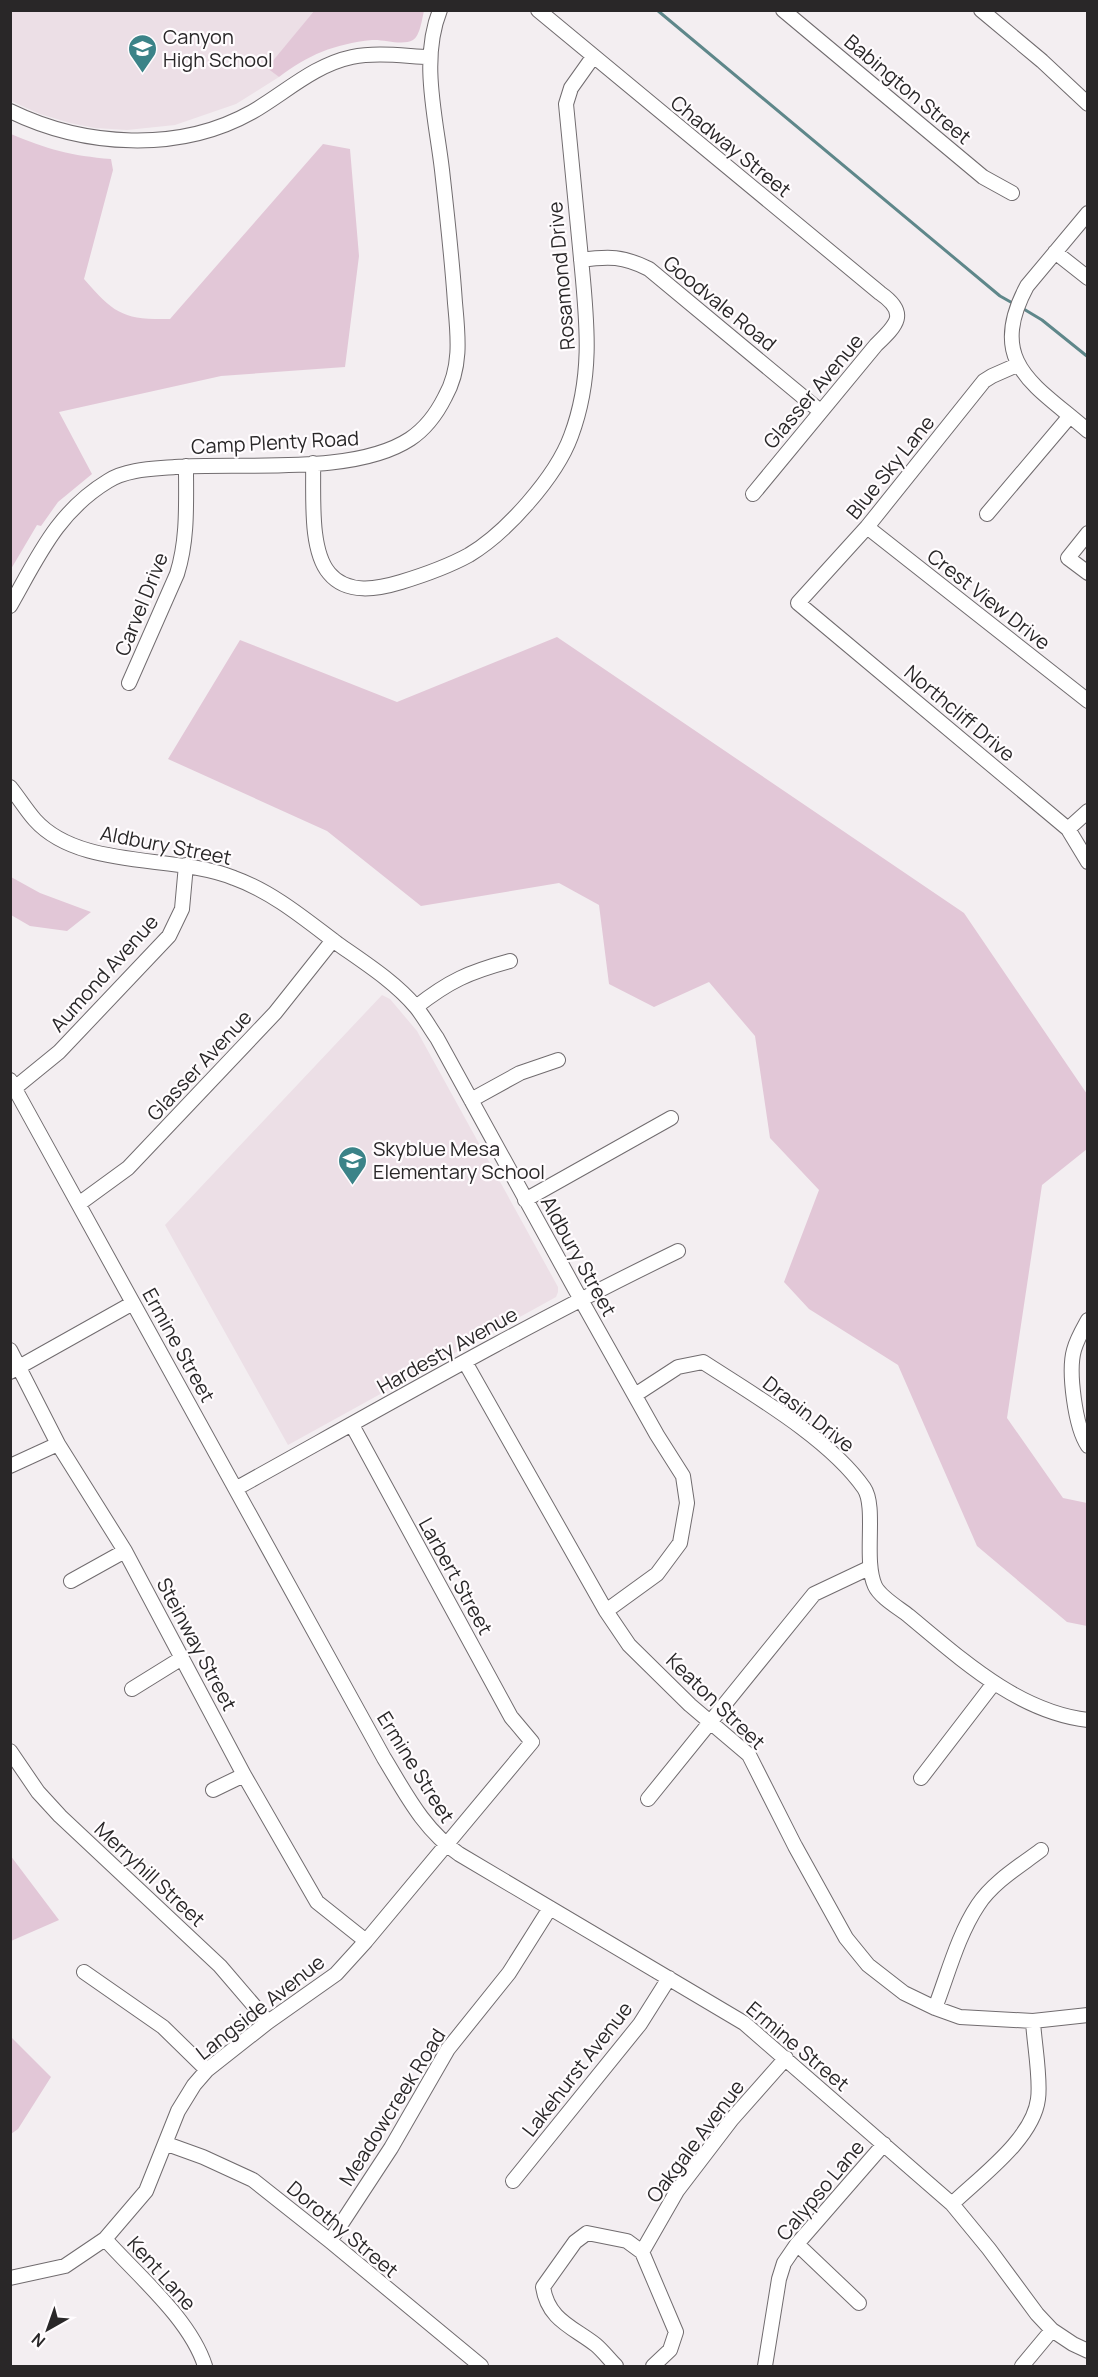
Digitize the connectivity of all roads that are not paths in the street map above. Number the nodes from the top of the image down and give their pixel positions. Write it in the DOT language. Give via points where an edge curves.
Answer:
graph roads {
  1 [pos="440,10"];
  2 [pos="538,10"];
  3 [pos="783,10"];
  4 [pos="981,10"];
  5 [pos="429,57"];
  6 [pos="593,57"];
  7 [pos="1086,98"];
  8 [pos="10,111"];
  9 [pos="1012,193"];
  10 [pos="1088,213"];
  11 [pos="1055,252"];
  12 [pos="581,260"];
  13 [pos="1088,278"];
  14 [pos="898,312"];
  15 [pos="1017,364"];
  16 [pos="820,411"];
  17 [pos="1070,416"];
  18 [pos="1088,431"];
  19 [pos="313,463"];
  20 [pos="186,466"];
  21 [pos="753,494"];
  22 [pos="987,514"];
  23 [pos="867,527"];
  24 [pos="1088,533"];
  25 [pos="1088,573"];
  26 [pos="798,603"];
  27 [pos="10,606"];
  28 [pos="129,683"];
  29 [pos="1088,701"];
  30 [pos="10,787"];
  31 [pos="1088,811"];
  32 [pos="1068,829"];
  33 [pos="1088,862"];
  34 [pos="186,865"];
  35 [pos="333,940"];
  36 [pos="510,961"];
  37 [pos="416,1007"];
  38 [pos="558,1060"];
  39 [pos="14,1083"];
  40 [pos="471,1100"];
  41 [pos="671,1118"];
  42 [pos="525,1200"];
  43 [pos="80,1203"];
  44 [pos="678,1251"];
  45 [pos="580,1299"];
  46 [pos="133,1303"];
  47 [pos="1088,1320"];
  48 [pos="10,1350"];
  49 [pos="465,1362"];
  50 [pos="15,1370"];
  51 [pos="635,1395"];
  52 [pos="352,1425"];
  53 [pos="58,1444"];
  54 [pos="1088,1446"];
  55 [pos="10,1466"];
  56 [pos="237,1488"];
  57 [pos="125,1551"];
  58 [pos="869,1568"];
  59 [pos="71,1581"];
  60 [pos="606,1611"];
  61 [pos="182,1658"];
  62 [pos="994,1683"];
  63 [pos="132,1689"];
  64 [pos="1088,1720"];
  65 [pos="709,1721"];
  66 [pos="531,1742"];
  67 [pos="10,1751"];
  68 [pos="244,1775"];
  69 [pos="921,1778"];
  70 [pos="213,1790"];
  71 [pos="648,1799"];
  72 [pos="445,1845"];
  73 [pos="1041,1850"];
  74 [pos="550,1908"];
  75 [pos="366,1941"];
  76 [pos="84,1971"];
  77 [pos="669,1978"];
  78 [pos="935,2008"];
  79 [pos="1088,2015"];
  80 [pos="1033,2020"];
  81 [pos="268,2022"];
  82 [pos="786,2058"];
  83 [pos="207,2070"];
  84 [pos="884,2144"];
  85 [pos="167,2145"];
  86 [pos="513,2181"];
  87 [pos="952,2204"];
  88 [pos="105,2239"];
  89 [pos="330,2241"];
  90 [pos="797,2244"];
  91 [pos="642,2252"];
  92 [pos="10,2278"];
  93 [pos="859,2303"];
  94 [pos="1052,2330"];
  95 [pos="1088,2351"];
  96 [pos="205,2367"];
  97 [pos="481,2367"];
  98 [pos="616,2367"];
  99 [pos="653,2367"];
  100 [pos="765,2367"];
  101 [pos="1022,2367"];
  1 -- 5 [label="street, Camp Plenty Road"];
  2 -- 6 [label="street, Chadway Street"];
  3 -- 9 [label="street, Babington Street" via="983,177"];
  4 -- 7 [label="street"];
  5 -- 8 [label="street" via="353,57 329,64 249,114 174,138 147,141 74,134"];
  5 -- 19 [label="street, Camp Plenty Road" via="451,244 458,335 454,378 437,411 410,439 360,459"];
  6 -- 12 [label="street, Rosamond Drive" via="571,88 566,104"];
  6 -- 14 [label="street, Chadway Street" via="893,302"];
  10 -- 11 [label="street"];
  11 -- 13 [label="street"];
  11 -- 15 [label="street" via="1021,297 1011,331"];
  12 -- 16 [label="street, Goodvale Road" via="607,256 629,259 649,269"];
  12 -- 19 [label="street, Rosamond Drive" via="588,351 584,393 571,438 549,476 501,530 469,554 434,572 385,587 346,586 330,575 319,558"];
  14 -- 16 [label="street, Glasser Avenue" via="897,323 890,332"];
  15 -- 17 [label="street" via="1037,390"];
  15 -- 23 [label="street, Blue Sky Lane" via="984,381"];
  16 -- 21 [label="street, Glasser Avenue"];
  17 -- 18 [label="street"];
  17 -- 22 [label="street"];
  19 -- 20 [label="street, Camp Plenty Road"];
  20 -- 27 [label="street, Camp Plenty Road" via="143,469 110,479 83,498 50,534"];
  20 -- 28 [label="street, Carvel Drive" via="182,556"];
  23 -- 26 [label="street, Blue Sky Lane"];
  23 -- 29 [label="street, Crest View Drive"];
  24 -- 25 [label="street" via="1068,558"];
  26 -- 32 [label="street, Northcliff Drive"];
  30 -- 34 [label="street, Aldbury Street" via="36,822 81,849"];
  31 -- 32 [label="street"];
  32 -- 33 [label="street, Northcliff Drive"];
  34 -- 35 [label="street, Aldbury Street" via="234,877 267,894"];
  34 -- 39 [label="street, Aumond Avenue" via="182,909 169,936 59,1052"];
  35 -- 37 [label="street, Aldbury Street" via="378,972"];
  35 -- 43 [label="street, Glasser Avenue" via="275,1013 128,1168"];
  36 -- 37 [label="street" via="451,981"];
  37 -- 40 [label="street, Aldbury Street"];
  38 -- 40 [label="street" via="520,1073"];
  39 -- 43 [label="street, Ermine Street"];
  40 -- 42 [label="street, Aldbury Street"];
  41 -- 42 [label="street"];
  42 -- 45 [label="street, Aldbury Street"];
  43 -- 46 [label="street, Ermine Street"];
  44 -- 45 [label="street, Hardesty Avenue"];
  45 -- 49 [label="street, Hardesty Avenue"];
  45 -- 51 [label="street, Aldbury Street"];
  46 -- 50 [label="street"];
  46 -- 56 [label="street, Ermine Street"];
  47 -- 54 [label="street" via="1073,1351 1073,1388 1077,1419"];
  48 -- 50 [label="street, Steinway Street"];
  49 -- 52 [label="street, Hardesty Avenue"];
  49 -- 60 [label="street, Keaton Street"];
  50 -- 53 [label="street, Steinway Street"];
  51 -- 58 [label="street, Drasin Drive" via="678,1367 703,1362 834,1453 866,1490"];
  51 -- 60 [label="street, Aldbury Street" via="683,1476 687,1503 680,1543 657,1574"];
  52 -- 56 [label="street, Hardesty Avenue"];
  52 -- 66 [label="street, Larbert Street" via="511,1717"];
  53 -- 55 [label="street"];
  53 -- 57 [label="street, Steinway Street"];
  56 -- 72 [label="street, Ermine Street" via="384,1758 411,1803"];
  57 -- 59 [label="street"];
  57 -- 61 [label="street, Steinway Street"];
  58 -- 62 [label="street, Drasin Drive" via="876,1589"];
  58 -- 65 [label="street" via="814,1593"];
  60 -- 65 [label="street, Keaton Street" via="629,1645"];
  61 -- 63 [label="street"];
  61 -- 68 [label="street, Steinway Street"];
  62 -- 64 [label="street, Drasin Drive" via="1069,1718"];
  62 -- 69 [label="street"];
  65 -- 71 [label="street"];
  65 -- 78 [label="street, Keaton Street" via="750,1755 846,1938 868,1965 904,1993"];
  66 -- 72 [label="street, Langside Avenue"];
  67 -- 81 [label="street, Merryhill Street" via="38,1792 220,1966"];
  68 -- 70 [label="street"];
  68 -- 75 [label="street, Steinway Street" via="317,1902"];
  72 -- 74 [label="street, Ermine Street"];
  72 -- 75 [label="street, Langside Avenue"];
  73 -- 78 [label="street" via="978,1904"];
  74 -- 77 [label="street, Ermine Street"];
  74 -- 89 [label="street, Meadowcreek Road" via="509,1973 448,2049 391,2148"];
  75 -- 81 [label="street, Langside Avenue" via="336,1974"];
  76 -- 83 [label="street" via="162,2027"];
  77 -- 82 [label="street, Ermine Street" via="744,2024"];
  77 -- 86 [label="street, Lakehurst Avenue" via="640,2024"];
  78 -- 80 [label="street, Keaton Street" via="970,2018"];
  79 -- 80 [label="street, Keaton Street"];
  80 -- 87 [label="street" via="1038,2098 1034,2115 1016,2143"];
  81 -- 83 [label="street, Langside Avenue"];
  82 -- 84 [label="street, Ermine Street"];
  82 -- 91 [label="street, Oakgale Avenue" via="732,2119 678,2191"];
  83 -- 85 [label="street, Langside Avenue" via="178,2111"];
  84 -- 87 [label="street, Ermine Street"];
  84 -- 90 [label="street, Calypso Lane"];
  85 -- 88 [label="street, Langside Avenue" via="146,2191"];
  85 -- 89 [label="street, Dorothy Street" via="253,2180"];
  87 -- 94 [label="street, Ermine Street"];
  88 -- 92 [label="street, Langside Avenue" via="65,2266"];
  88 -- 96 [label="street, Kent Lane" via="175,2313"];
  89 -- 97 [label="street, Dorothy Street"];
  90 -- 93 [label="street"];
  90 -- 100 [label="street, Calypso Lane" via="779,2279"];
  91 -- 98 [label="street" via="627,2241 587,2233 575,2242 543,2287 556,2318 598,2347"];
  91 -- 99 [label="street" via="676,2332 670,2350"];
  94 -- 95 [label="street, Ermine Street"];
  94 -- 101 [label="street"];
}
